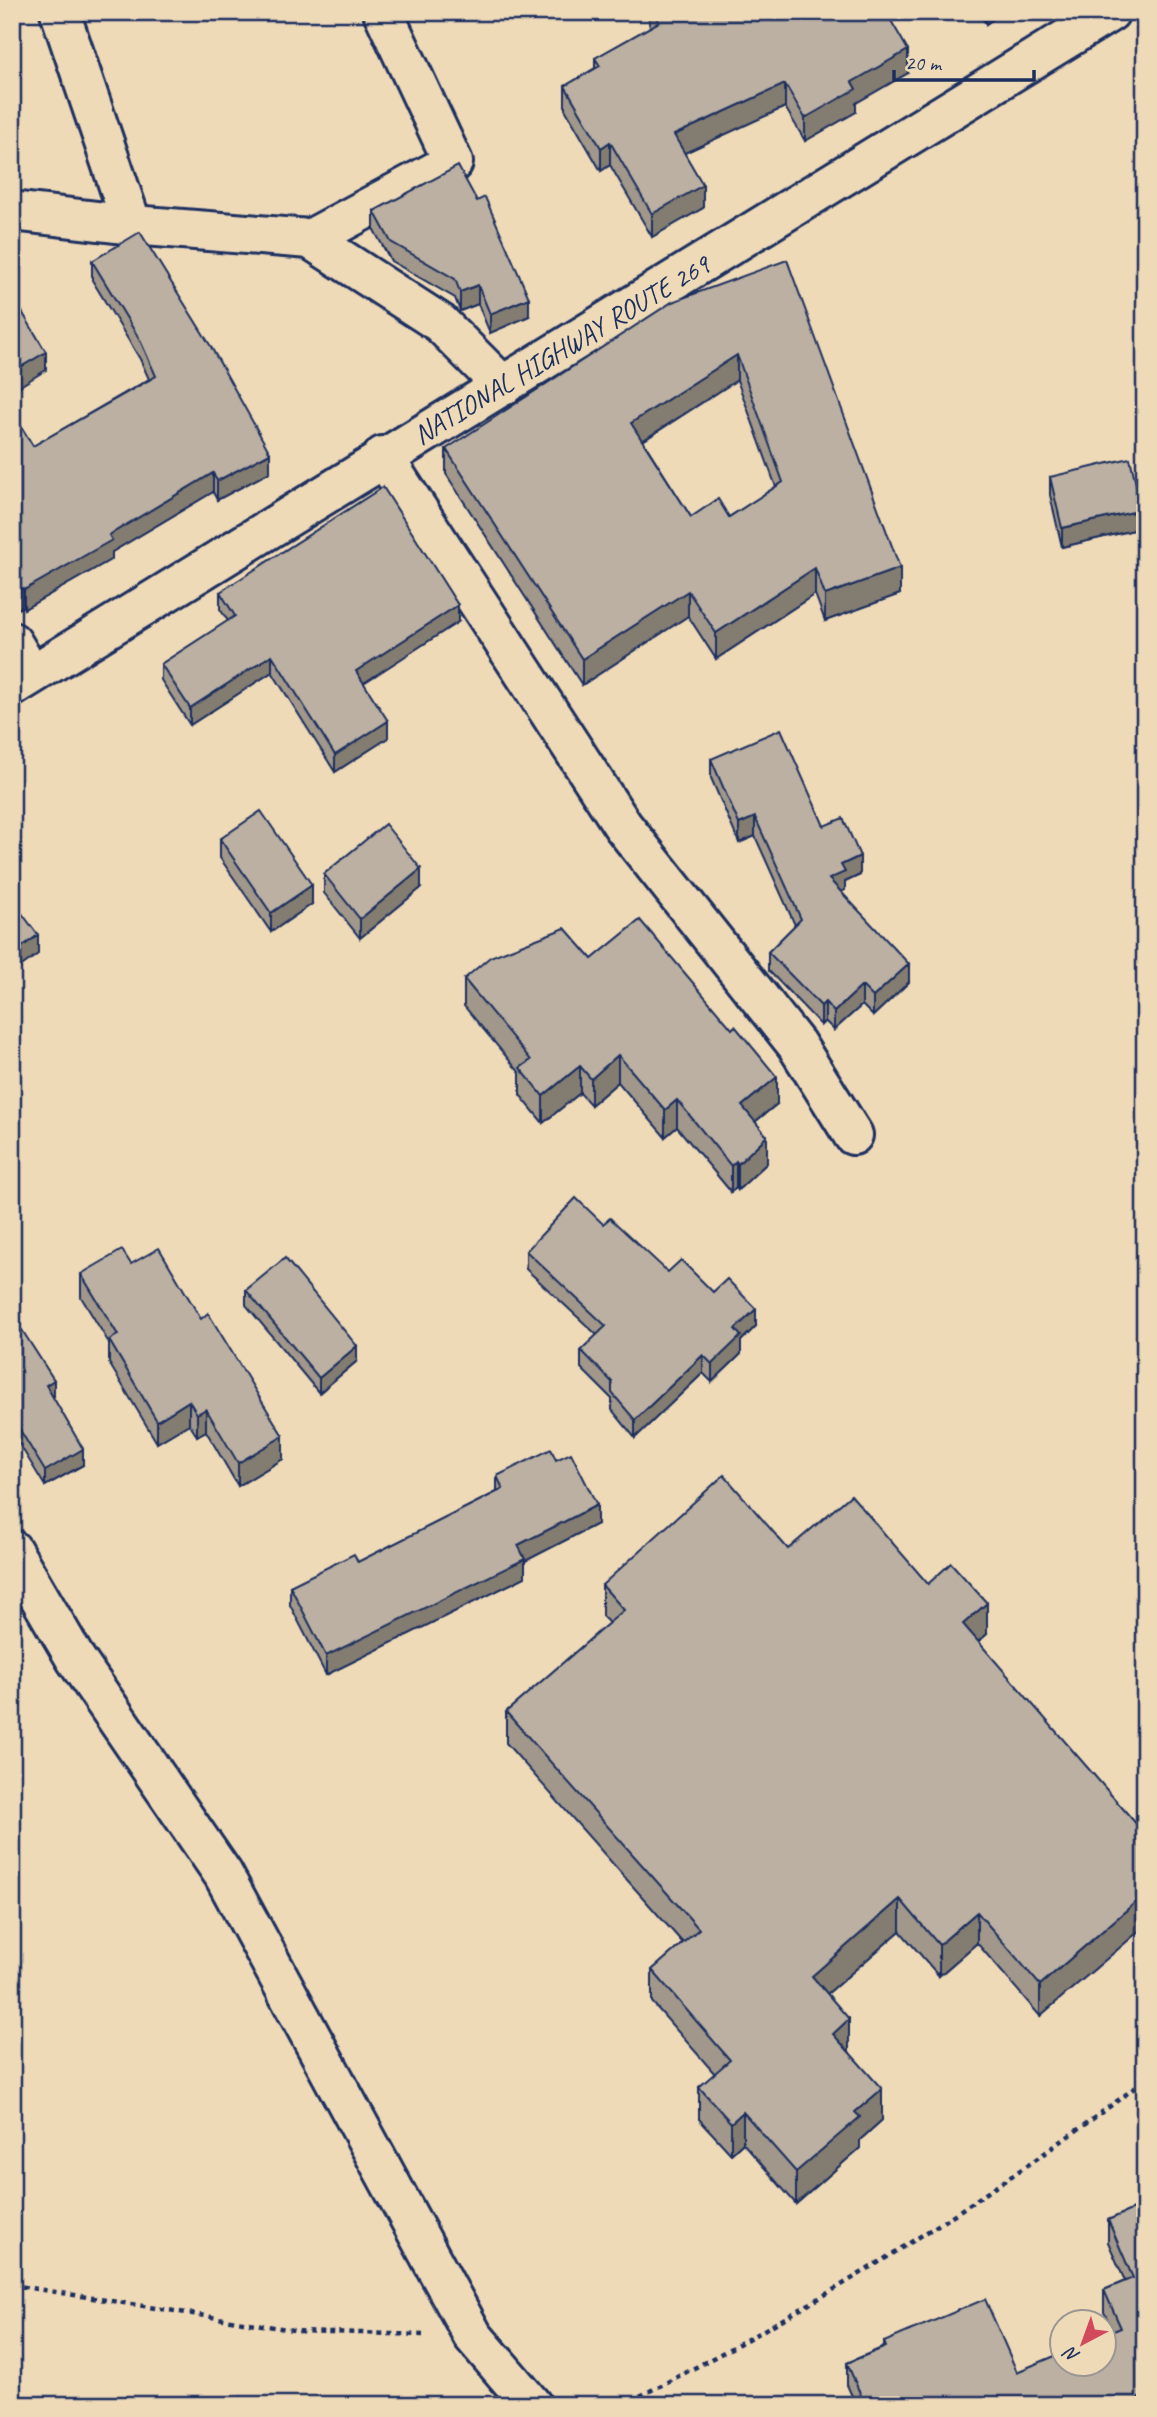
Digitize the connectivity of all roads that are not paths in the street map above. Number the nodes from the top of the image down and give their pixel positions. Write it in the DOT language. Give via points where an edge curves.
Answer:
graph roads {
  1 [pos="60,12"];
  2 [pos="383,12"];
  3 [pos="1110,12"];
  4 [pos="12,211"];
  5 [pos="132,225"];
  6 [pos="310,239"];
  7 [pos="503,386"];
  8 [pos="383,456"];
  9 [pos="12,642"];
  10 [pos="22,680"];
  11 [pos="853,1135"];
  12 [pos="12,1550"];
  13 [pos="532,2405"];
  1 -- 5 [label="main road"];
  2 -- 6 [label="main road" via="453,162"];
  3 -- 7 [label="main road, NATIONAL HIGHWAY ROUTE 269"];
  4 -- 5 [label="main road"];
  5 -- 6 [label="main road"];
  6 -- 7 [label="main road" via="440,323"];
  7 -- 8 [label="main road, NATIONAL HIGHWAY ROUTE 269"];
  8 -- 10 [label="main road, NATIONAL HIGHWAY ROUTE 269"];
  8 -- 11 [label="main road" via="623,826 796,1044"];
  9 -- 10 [label="main road"];
  12 -- 13 [label="main road" via="75,1658 223,1874 473,2336"];
}
